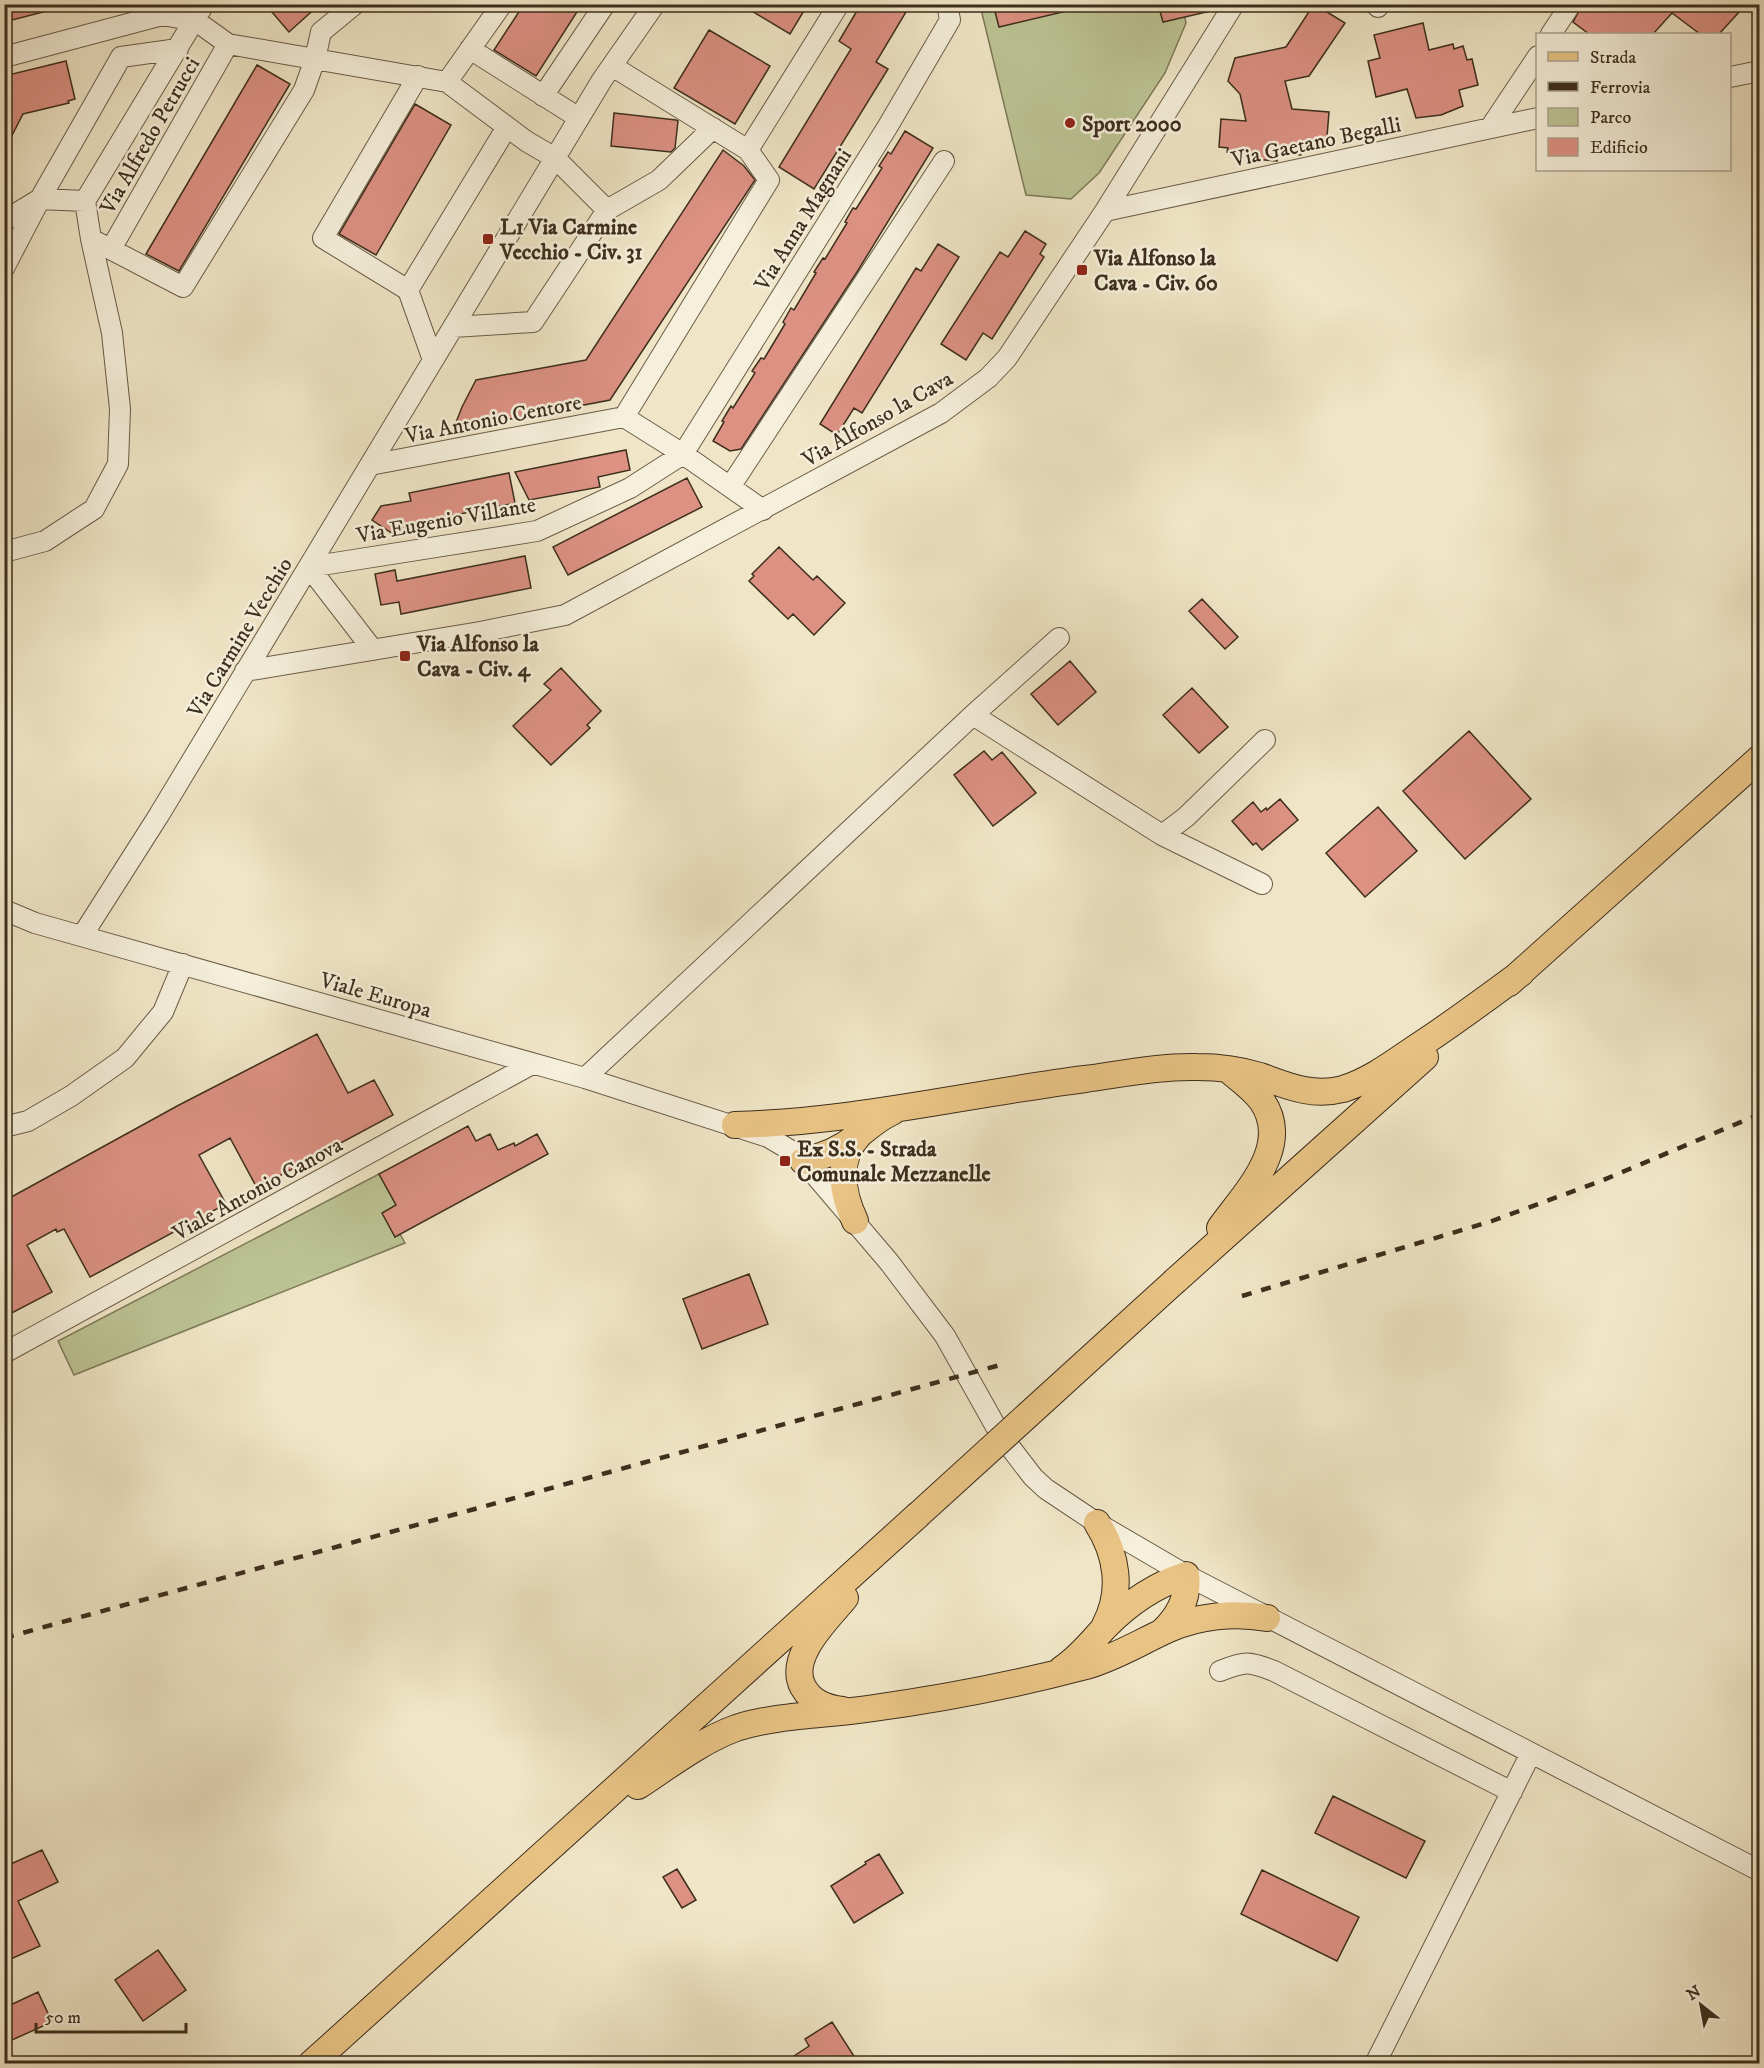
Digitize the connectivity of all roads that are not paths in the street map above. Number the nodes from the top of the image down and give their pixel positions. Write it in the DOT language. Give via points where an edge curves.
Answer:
graph roads {
  1 [pos="355,4"];
  2 [pos="502,4"];
  3 [pos="605,4"];
  4 [pos="655,4"];
  5 [pos="839,4"];
  6 [pos="947,4"];
  7 [pos="1234,4"];
  8 [pos="1571,4"];
  9 [pos="200,13"];
  10 [pos="1552,33"];
  11 [pos="228,44"];
  12 [pos="178,49"];
  13 [pos="470,49"];
  14 [pos="4,57"];
  15 [pos="315,58"];
  16 [pos="1536,59"];
  17 [pos="612,66"];
  18 [pos="1760,70"];
  19 [pos="418,76"];
  20 [pos="1731,77"];
  21 [pos="447,82"];
  22 [pos="543,96"];
  23 [pos="579,118"];
  24 [pos="1536,118"];
  25 [pos="507,128"];
  26 [pos="713,128"];
  27 [pos="1490,128"];
  28 [pos="748,150"];
  29 [pos="555,158"];
  30 [pos="944,161"];
  31 [pos="40,199"];
  32 [pos="85,201"];
  33 [pos="607,210"];
  34 [pos="1105,211"];
  35 [pos="4,221"];
  36 [pos="91,239"];
  37 [pos="111,249"];
  38 [pos="4,268"];
  39 [pos="408,291"];
  40 [pos="453,327"];
  41 [pos="433,360"];
  42 [pos="624,417"];
  43 [pos="683,454"];
  44 [pos="370,465"];
  45 [pos="730,487"];
  46 [pos="763,510"];
  47 [pos="4,552"];
  48 [pos="309,567"];
  49 [pos="1059,638"];
  50 [pos="373,650"];
  51 [pos="245,671"];
  52 [pos="973,715"];
  53 [pos="1265,740"];
  54 [pos="1760,758"];
  55 [pos="1162,835"];
  56 [pos="1262,884"];
  57 [pos="4,910"];
  58 [pos="82,936"];
  59 [pos="183,964"];
  60 [pos="1521,973"];
  61 [pos="532,1064"];
  62 [pos="1228,1071"];
  63 [pos="585,1078"];
  64 [pos="28,1121"];
  65 [pos="735,1125"];
  66 [pos="852,1125"];
  67 [pos="4,1127"];
  68 [pos="4,1140"];
  69 [pos="803,1161"];
  70 [pos="855,1221"];
  71 [pos="1183,1274"];
  72 [pos="4,1353"];
  73 [pos="1097,1523"];
  74 [pos="888,1542"];
  75 [pos="1186,1575"];
  76 [pos="1267,1618"];
  77 [pos="1100,1633"];
  78 [pos="1160,1633"];
  79 [pos="1220,1671"];
  80 [pos="1057,1673"];
  81 [pos="855,1711"];
  82 [pos="1531,1753"];
  83 [pos="1512,1792"];
  84 [pos="568,1833"];
  85 [pos="1760,1871"];
  86 [pos="311,2064"];
  87 [pos="1375,2064"];
  1 -- 15 [label="street" via="321,32"];
  2 -- 13 [label="street"];
  3 -- 22 [label="street"];
  4 -- 17 [label="street, Via Carmine Vecchio"];
  5 -- 28 [label="street"];
  6 -- 43 [label="street, Via Anna Magnani" via="950,20 888,126"];
  7 -- 34 [label="street, Via Alfonso la Cava"];
  8 -- 10 [label="street"];
  9 -- 11 [label="street"];
  9 -- 12 [label="street, Via Alfredo Petrucci"];
  9 -- 14 [label="street, Via Alfredo Petrucci" via="162,15"];
  11 -- 15 [label="street"];
  11 -- 37 [label="street, Via Alfredo Petrucci"];
  12 -- 31 [label="street, Via Alfredo Petrucci" via="121,57"];
  12 -- 32 [label="street, Via Alfredo Petrucci"];
  13 -- 21 [label="street"];
  13 -- 22 [label="street"];
  15 -- 19 [label="street"];
  15 -- 37 [label="street" via="304,90 183,286"];
  16 -- 27 [label="street"];
  17 -- 23 [label="street, Via Carmine Vecchio"];
  17 -- 26 [label="street"];
  18 -- 20 [label="street"];
  19 -- 21 [label="street"];
  19 -- 39 [label="street" via="323,238"];
  21 -- 25 [label="street"];
  22 -- 23 [label="street"];
  23 -- 29 [label="street, Via Carmine Vecchio"];
  24 -- 27 [label="street, Via Gaetano Begalli"];
  25 -- 29 [label="street"];
  25 -- 39 [label="street"];
  26 -- 28 [label="street"];
  26 -- 33 [label="street" via="659,180"];
  27 -- 34 [label="street, Via Gaetano Begalli"];
  28 -- 42 [label="street" via="769,180"];
  29 -- 33 [label="street"];
  29 -- 40 [label="street, Via Carmine Vecchio"];
  30 -- 45 [label="street"];
  31 -- 32 [label="street, Via Alfredo Petrucci"];
  31 -- 35 [label="street, Via Alfredo Petrucci"];
  31 -- 38 [label="street, Via Alfredo Petrucci"];
  32 -- 36 [label="street, Via Alfredo Petrucci"];
  33 -- 40 [label="street" via="533,322"];
  34 -- 46 [label="street, Via Alfonso la Cava" via="1007,358 988,378 941,413"];
  36 -- 37 [label="street"];
  36 -- 47 [label="street, Via Alfredo Petrucci" via="112,333 120,409 118,464 94,509 45,541"];
  39 -- 41 [label="street"];
  40 -- 41 [label="street, Via Carmine Vecchio"];
  41 -- 44 [label="street, Via Carmine Vecchio"];
  42 -- 43 [label="street"];
  42 -- 44 [label="street, Via Antonio Centore"];
  43 -- 45 [label="street"];
  43 -- 48 [label="street, Via Eugenio Villante" via="630,488 537,531"];
  44 -- 48 [label="street, Via Carmine Vecchio"];
  45 -- 46 [label="street"];
  46 -- 50 [label="street, Via Alfonso la Cava" via="565,615"];
  48 -- 50 [label="street"];
  48 -- 51 [label="street, Via Carmine Vecchio"];
  49 -- 52 [label="street"];
  50 -- 51 [label="street, Via Alfonso la Cava"];
  51 -- 58 [label="street, Via Carmine Vecchio"];
  52 -- 55 [label="street"];
  52 -- 63 [label="street"];
  53 -- 55 [label="street" via="1186,817"];
  54 -- 60 [label="main road"];
  55 -- 56 [label="street"];
  57 -- 58 [label="street, Viale Europa"];
  58 -- 59 [label="street, Viale Europa"];
  59 -- 61 [label="street, Viale Europa"];
  59 -- 64 [label="street" via="163,1012 124,1058"];
  60 -- 62 [label="main road" via="1394,1062 1342,1089 1298,1090 1249,1073"];
  60 -- 71 [label="main road"];
  61 -- 63 [label="street, Viale Europa"];
  61 -- 72 [label="street, Viale Antonio Canova"];
  62 -- 66 [label="main road" via="1169,1068 1002,1090 898,1110"];
  62 -- 71 [label="main road" via="1254,1092 1266,1108 1272,1124 1271,1145 1255,1179"];
  63 -- 65 [label="street, Viale Europa"];
  64 -- 67 [label="street"];
  64 -- 68 [label="street"];
  65 -- 66 [label="main road"];
  65 -- 69 [label="street, Viale Europa" via="768,1137"];
  66 -- 69 [label="main road" via="830,1153"];
  66 -- 70 [label="main road" via="852,1143 843,1173"];
  69 -- 70 [label="street, Viale Europa"];
  70 -- 73 [label="street, Viale Europa" via="945,1336 1000,1434 1022,1464 1046,1489"];
  71 -- 74 [label="main road, bridge"];
  73 -- 75 [label="street, Viale Europa"];
  73 -- 77 [label="main road" via="1110,1548 1117,1588 1110,1616"];
  74 -- 81 [label="main road" via="800,1661 800,1680 815,1702 832,1709"];
  74 -- 84 [label="main road"];
  75 -- 76 [label="street, Viale Europa"];
  75 -- 77 [label="main road" via="1146,1593"];
  75 -- 78 [label="main road" via="1181,1607"];
  76 -- 78 [label="main road" via="1210,1617"];
  76 -- 82 [label="street, Viale Europa"];
  77 -- 80 [label="main road"];
  78 -- 80 [label="main road" via="1120,1654"];
  79 -- 83 [label="street" via="1253,1662"];
  80 -- 81 [label="main road" via="990,1689"];
  81 -- 84 [label="main road" via="760,1722 724,1733"];
  82 -- 83 [label="street"];
  82 -- 85 [label="street, Viale Europa"];
  83 -- 87 [label="street"];
  84 -- 86 [label="main road"];
}
